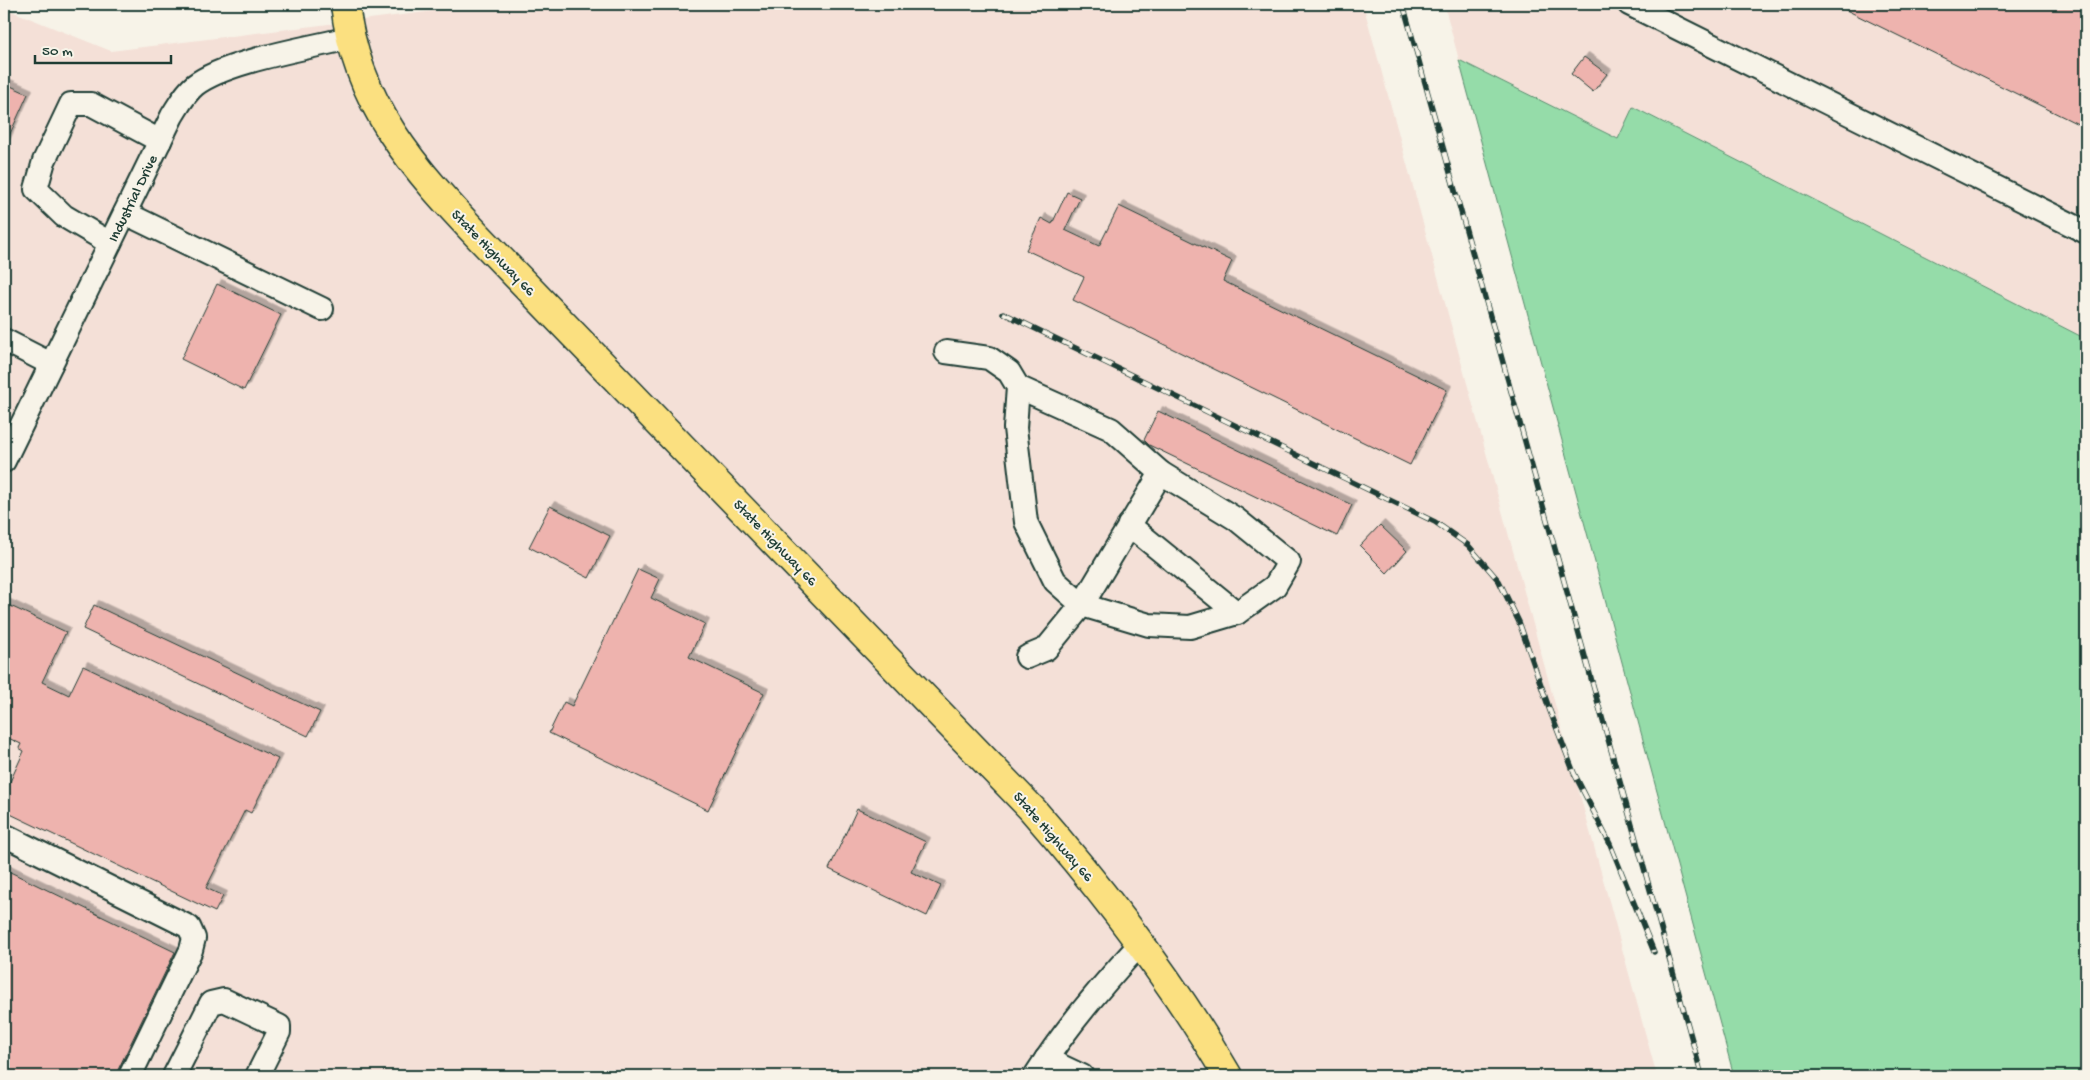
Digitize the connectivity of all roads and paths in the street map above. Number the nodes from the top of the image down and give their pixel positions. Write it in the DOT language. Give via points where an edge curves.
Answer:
graph roads {
  1 [pos="345,4"];
  2 [pos="1629,4"];
  3 [pos="349,38"];
  4 [pos="160,141"];
  5 [pos="125,212"];
  6 [pos="2086,232"];
  7 [pos="110,243"];
  8 [pos="322,309"];
  9 [pos="4,340"];
  10 [pos="946,352"];
  11 [pos="51,364"];
  12 [pos="1018,387"];
  13 [pos="4,461"];
  14 [pos="1160,472"];
  15 [pos="1129,525"];
  16 [pos="1082,605"];
  17 [pos="1237,613"];
  18 [pos="1026,657"];
  19 [pos="4,835"];
  20 [pos="1141,943"];
  21 [pos="1041,1068"];
  22 [pos="130,1076"];
  23 [pos="174,1076"];
  24 [pos="257,1076"];
  25 [pos="1082,1076"];
  26 [pos="1228,1076"];
  1 -- 3 [label="main road, State Highway 66"];
  2 -- 6 [label="street"];
  3 -- 4 [label="street, Industrial Drive" via="227,68 210,77 183,98"];
  3 -- 20 [label="main road, State Highway 66" via="373,102 392,136 446,203 1032,809 1080,864"];
  4 -- 5 [label="street, Industrial Drive"];
  4 -- 7 [label="street" via="91,104 71,104 67,112 44,161 36,189 64,216"];
  5 -- 7 [label="street, Industrial Drive"];
  5 -- 8 [label="street"];
  7 -- 11 [label="street, Industrial Drive"];
  9 -- 11 [label="street"];
  10 -- 12 [label="street" via="989,358 1009,372"];
  11 -- 13 [label="street, Industrial Drive"];
  12 -- 14 [label="street" via="1111,429"];
  12 -- 16 [label="street" via="1016,428 1026,522 1055,581"];
  14 -- 15 [label="street"];
  14 -- 17 [label="street" via="1236,519 1289,562 1275,586"];
  15 -- 16 [label="street"];
  15 -- 17 [label="street"];
  16 -- 17 [label="street" via="1149,624 1190,627"];
  16 -- 18 [label="street" via="1046,649"];
  19 -- 22 [label="street" via="189,927 194,938 191,950"];
  20 -- 21 [label="street" via="1096,992"];
  20 -- 26 [label="main road, State Highway 66"];
  21 -- 25 [label="street"];
  23 -- 24 [label="street" via="211,1004 224,1000 279,1026"];
}
